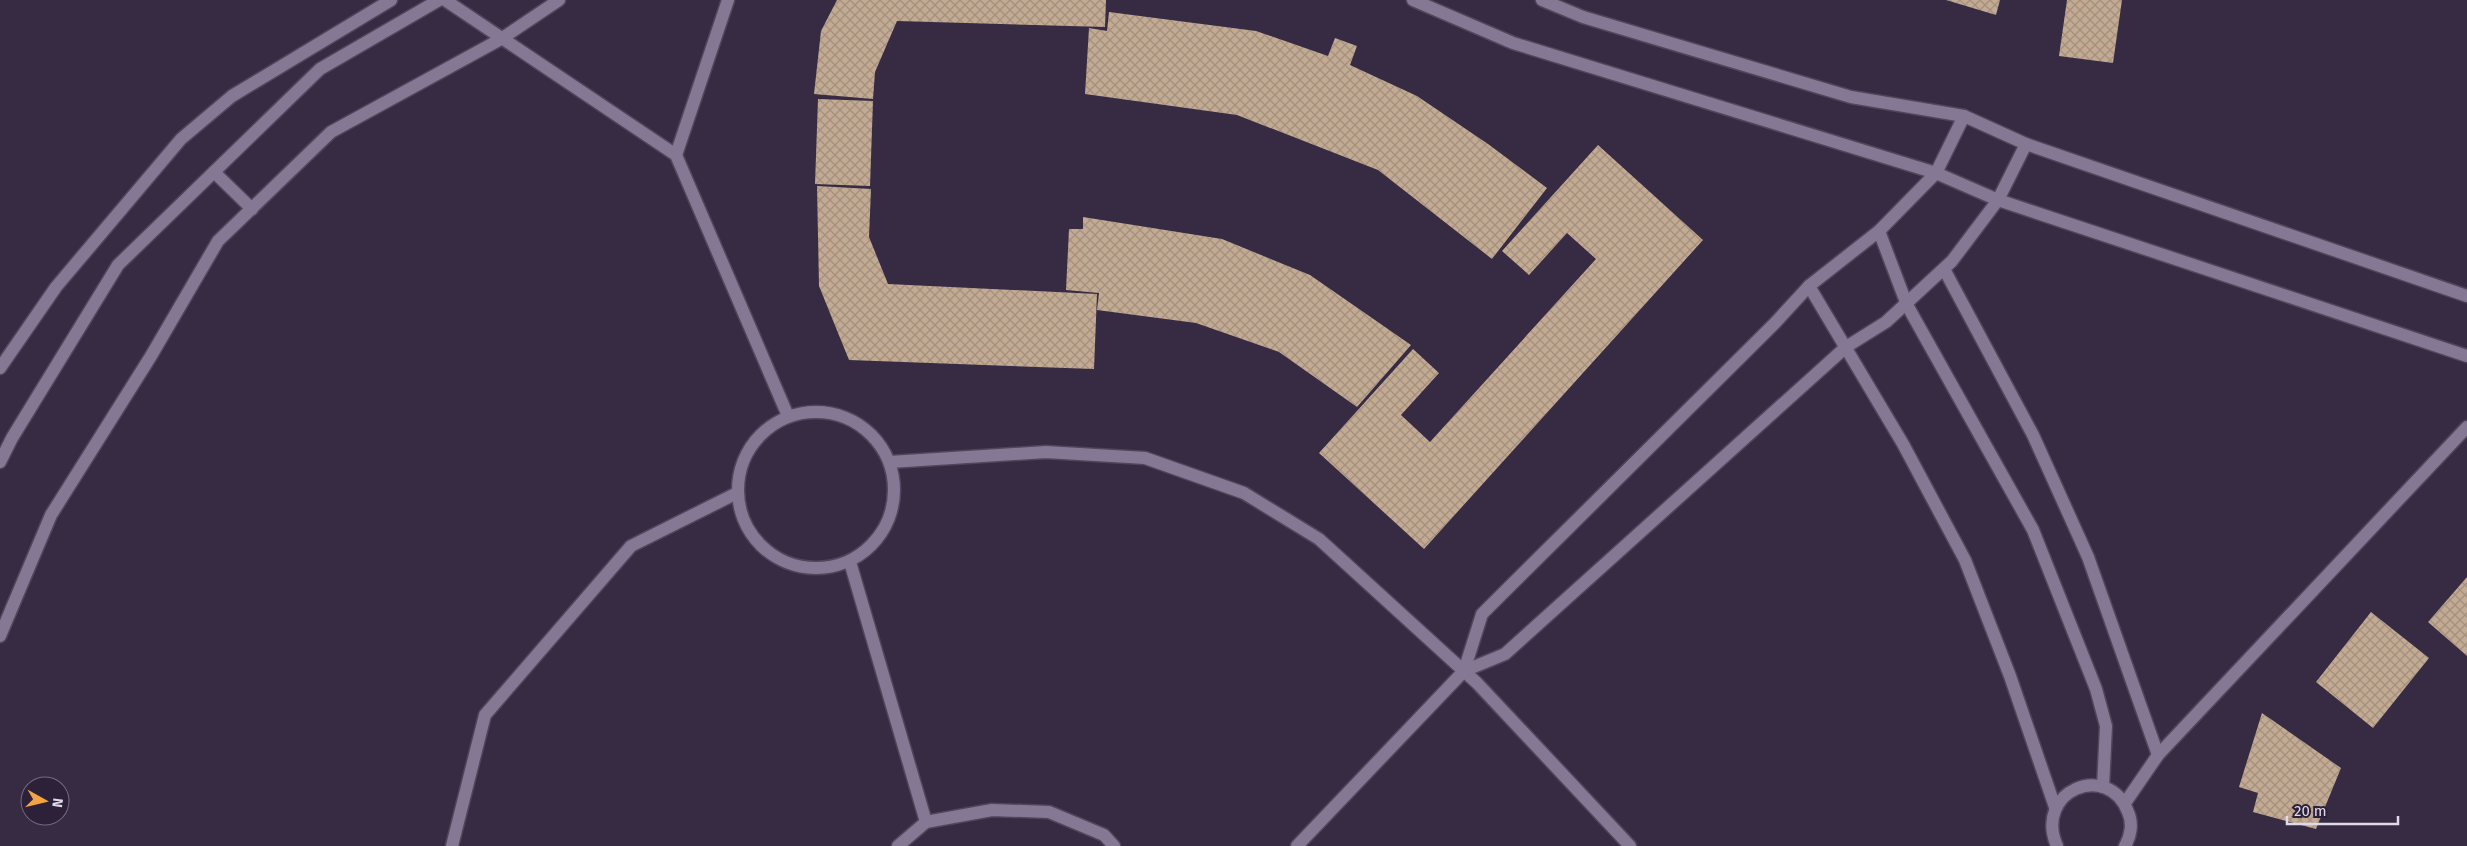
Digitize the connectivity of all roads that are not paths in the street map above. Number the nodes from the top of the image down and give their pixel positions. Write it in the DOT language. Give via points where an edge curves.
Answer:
graph roads {
  1 [pos="391,0"];
  2 [pos="439,0"];
  3 [pos="445,0"];
  4 [pos="559,0"];
  5 [pos="728,0"];
  6 [pos="1413,0"];
  7 [pos="1542,0"];
  8 [pos="501,39"];
  9 [pos="1964,116"];
  10 [pos="2026,144"];
  11 [pos="676,155"];
  12 [pos="214,172"];
  13 [pos="1936,174"];
  14 [pos="1998,200"];
  15 [pos="252,209"];
  16 [pos="1879,231"];
  17 [pos="1944,269"];
  18 [pos="1808,286"];
  19 [pos="2467,296"];
  20 [pos="1907,305"];
  21 [pos="1846,347"];
  22 [pos="2467,356"];
  23 [pos="0,368"];
  24 [pos="788,416"];
  25 [pos="2467,426"];
  26 [pos="0,462"];
  27 [pos="890,462"];
  28 [pos="737,493"];
  29 [pos="850,562"];
  30 [pos="0,636"];
  31 [pos="1464,671"];
  32 [pos="2158,755"];
  33 [pos="2103,787"];
  34 [pos="2125,803"];
  35 [pos="2055,808"];
  36 [pos="926,822"];
  37 [pos="2126,845"];
  38 [pos="452,846"];
  39 [pos="898,846"];
  40 [pos="1114,846"];
  41 [pos="1297,846"];
  42 [pos="1630,846"];
  43 [pos="2057,846"];
  1 -- 23 [label="street" via="232,96 181,139 56,287"];
  2 -- 12 [label="street" via="320,69"];
  3 -- 8 [label="street"];
  4 -- 8 [label="street"];
  5 -- 11 [label="street"];
  6 -- 13 [label="street" via="1513,43"];
  7 -- 9 [label="street" via="1583,17 1851,97"];
  8 -- 11 [label="street"];
  8 -- 15 [label="street" via="331,132"];
  9 -- 10 [label="street"];
  9 -- 13 [label="street"];
  10 -- 14 [label="street"];
  10 -- 19 [label="street"];
  11 -- 24 [label="street"];
  12 -- 15 [label="street"];
  12 -- 26 [label="street" via="118,265"];
  13 -- 14 [label="street"];
  13 -- 16 [label="street"];
  14 -- 17 [label="street"];
  14 -- 22 [label="street"];
  15 -- 30 [label="street" via="218,241 152,356 51,515"];
  16 -- 18 [label="street"];
  16 -- 20 [label="street"];
  17 -- 20 [label="street"];
  17 -- 32 [label="street" via="2033,435 2088,557"];
  18 -- 21 [label="street"];
  18 -- 31 [label="street" via="1768,330 1482,614"];
  20 -- 21 [label="street"];
  20 -- 33 [label="street" via="2033,530 2096,689 2106,726"];
  21 -- 31 [label="street" via="1505,654"];
  21 -- 35 [label="street" via="1966,560"];
  24 -- 27 [label="street" via="812,411 837,414 859,424 877,441"];
  24 -- 28 [label="street" via="767,428 751,446 741,468"];
  25 -- 32 [label="street"];
  27 -- 29 [label="street" via="895,491 890,519 874,544"];
  27 -- 31 [label="street" via="1046,452 1145,458 1244,493 1320,539"];
  28 -- 29 [label="street" via="744,523 763,548 789,565 820,569"];
  28 -- 38 [label="street" via="631,546 485,715"];
  29 -- 36 [label="street"];
  31 -- 41 [label="street"];
  31 -- 42 [label="street"];
  32 -- 34 [label="street"];
  33 -- 34 [label="street"];
  33 -- 35 [label="street" via="2088,785 2075,789 2064,796"];
  34 -- 37 [label="street" via="2131,830"];
  35 -- 43 [label="street" via="2052,828"];
  36 -- 39 [label="street"];
  36 -- 40 [label="street" via="992,810 1049,812 1104,835"];
}
